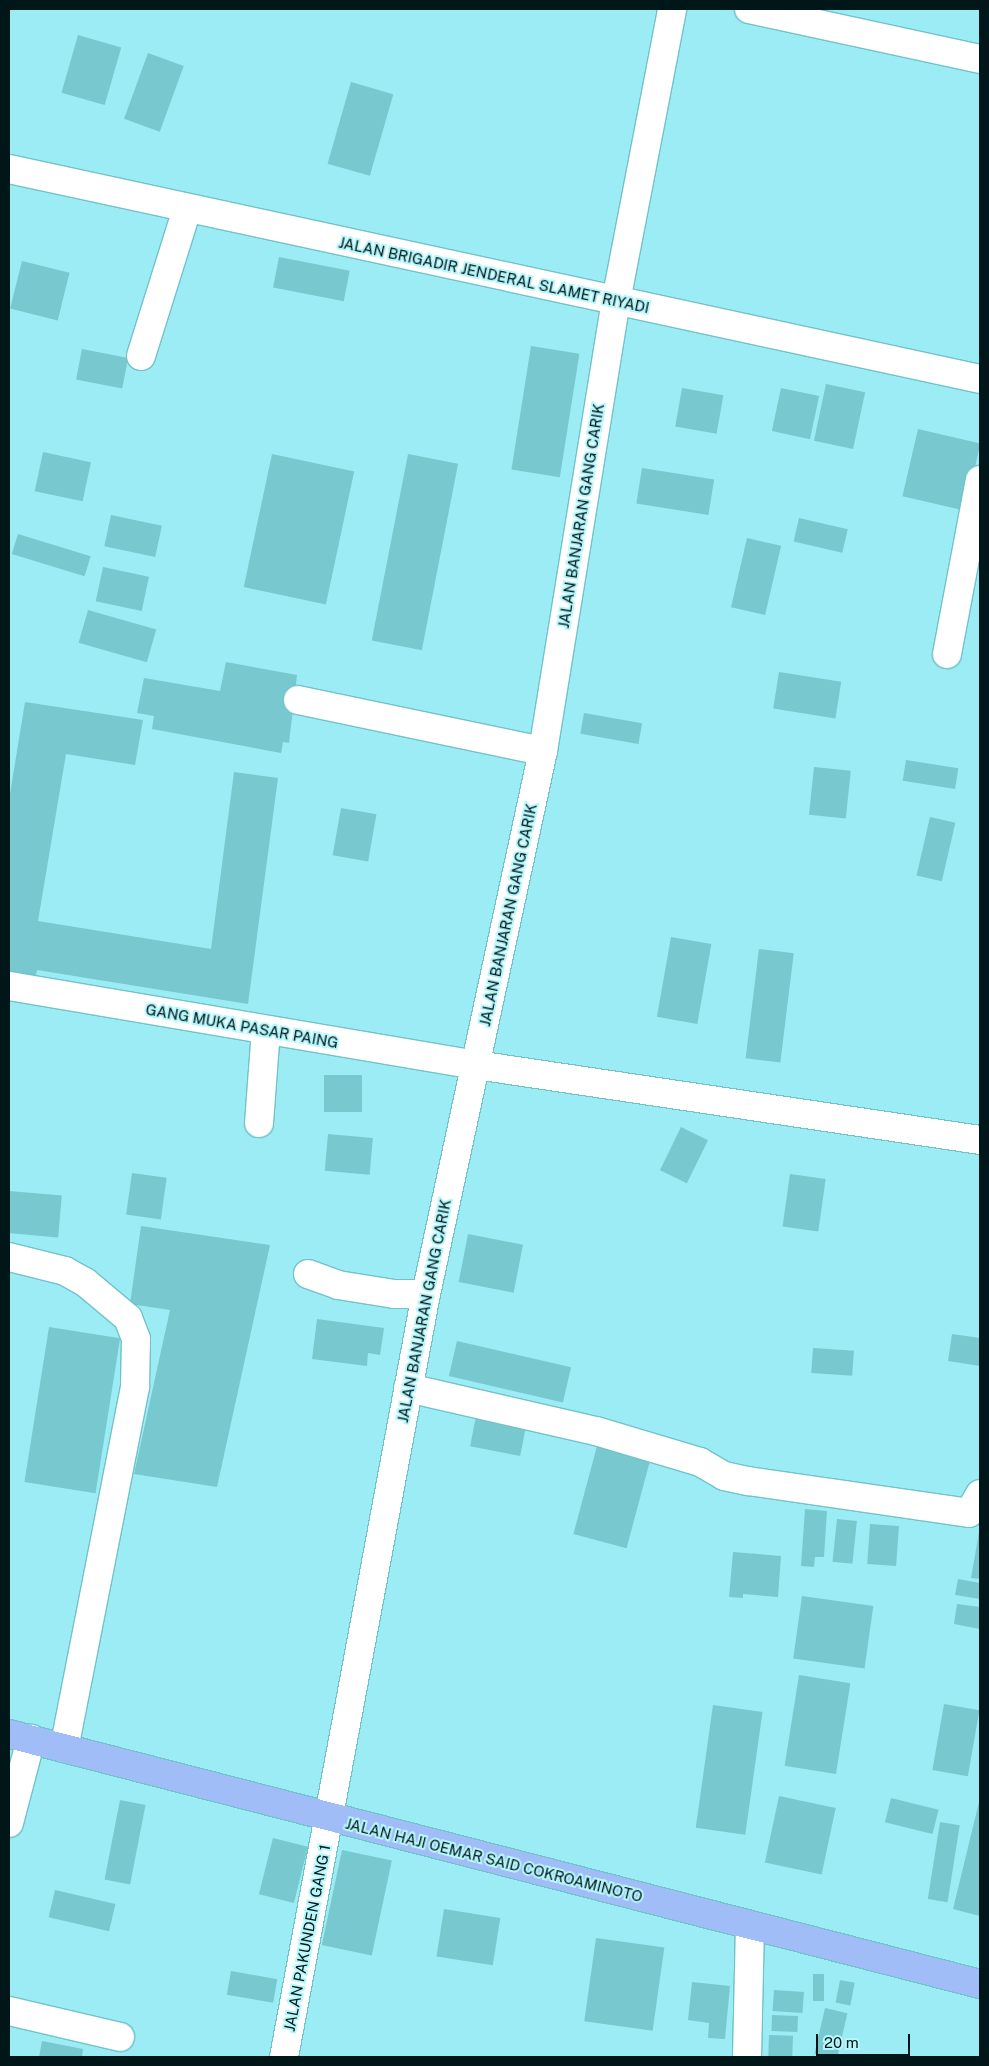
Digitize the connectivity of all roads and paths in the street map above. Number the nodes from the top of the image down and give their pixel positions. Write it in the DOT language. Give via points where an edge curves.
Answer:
graph roads {
  1 [pos="672,9"];
  2 [pos="749,9"];
  3 [pos="980,59"];
  4 [pos="9,168"];
  5 [pos="187,209"];
  6 [pos="616,301"];
  7 [pos="140,356"];
  8 [pos="980,379"];
  9 [pos="980,480"];
  10 [pos="947,654"];
  11 [pos="298,700"];
  12 [pos="543,751"];
  13 [pos="9,986"];
  14 [pos="266,1030"];
  15 [pos="476,1065"];
  16 [pos="259,1122"];
  17 [pos="980,1140"];
  18 [pos="9,1257"];
  19 [pos="308,1274"];
  20 [pos="426,1294"];
  21 [pos="408,1388"];
  22 [pos="980,1494"];
  23 [pos="20,1736"];
  24 [pos="64,1748"];
  25 [pos="329,1818"];
  26 [pos="9,1823"];
  27 [pos="750,1926"];
  28 [pos="980,1984"];
  29 [pos="9,2011"];
  30 [pos="120,2037"];
  31 [pos="284,2057"];
  32 [pos="747,2057"];
  1 -- 6 [label="street, JALAN BANJARAN GANG CARIK"];
  2 -- 3 [label="street"];
  4 -- 5 [label="street, JALAN BRIGADIR JENDERAL SLAMET RIYADI"];
  5 -- 6 [label="street, JALAN BRIGADIR JENDERAL SLAMET RIYADI"];
  5 -- 7 [label="street"];
  6 -- 8 [label="street, JALAN BRIGADIR JENDERAL SLAMET RIYADI"];
  6 -- 12 [label="street, JALAN BANJARAN GANG CARIK"];
  9 -- 10 [label="street"];
  11 -- 12 [label="street"];
  12 -- 15 [label="street, JALAN BANJARAN GANG CARIK"];
  13 -- 14 [label="street, GANG MUKA PASAR PAING"];
  14 -- 15 [label="street, GANG MUKA PASAR PAING"];
  14 -- 16 [label="street"];
  15 -- 17 [label="street, GANG MUKA PASAR PAING"];
  15 -- 20 [label="street, JALAN BANJARAN GANG CARIK"];
  18 -- 24 [label="street" via="64,1271 85,1282 128,1318 136,1339 135,1386"];
  19 -- 20 [label="street" via="338,1285 394,1294"];
  20 -- 21 [label="street, JALAN BANJARAN GANG CARIK"];
  21 -- 22 [label="street" via="596,1431 700,1462 724,1476 748,1482 960,1513 974,1509"];
  21 -- 25 [label="street, JALAN BANJARAN GANG CARIK"];
  23 -- 24 [label="main road, JALAN HAJI OEMAR SAID COKROAMINOTO"];
  23 -- 26 [label="street"];
  24 -- 25 [label="main road, JALAN HAJI OEMAR SAID COKROAMINOTO"];
  25 -- 27 [label="main road, JALAN HAJI OEMAR SAID COKROAMINOTO"];
  25 -- 31 [label="street, JALAN PAKUNDEN GANG 1"];
  27 -- 28 [label="main road, JALAN HAJI OEMAR SAID COKROAMINOTO"];
  27 -- 32 [label="street"];
  29 -- 30 [label="street"];
}
